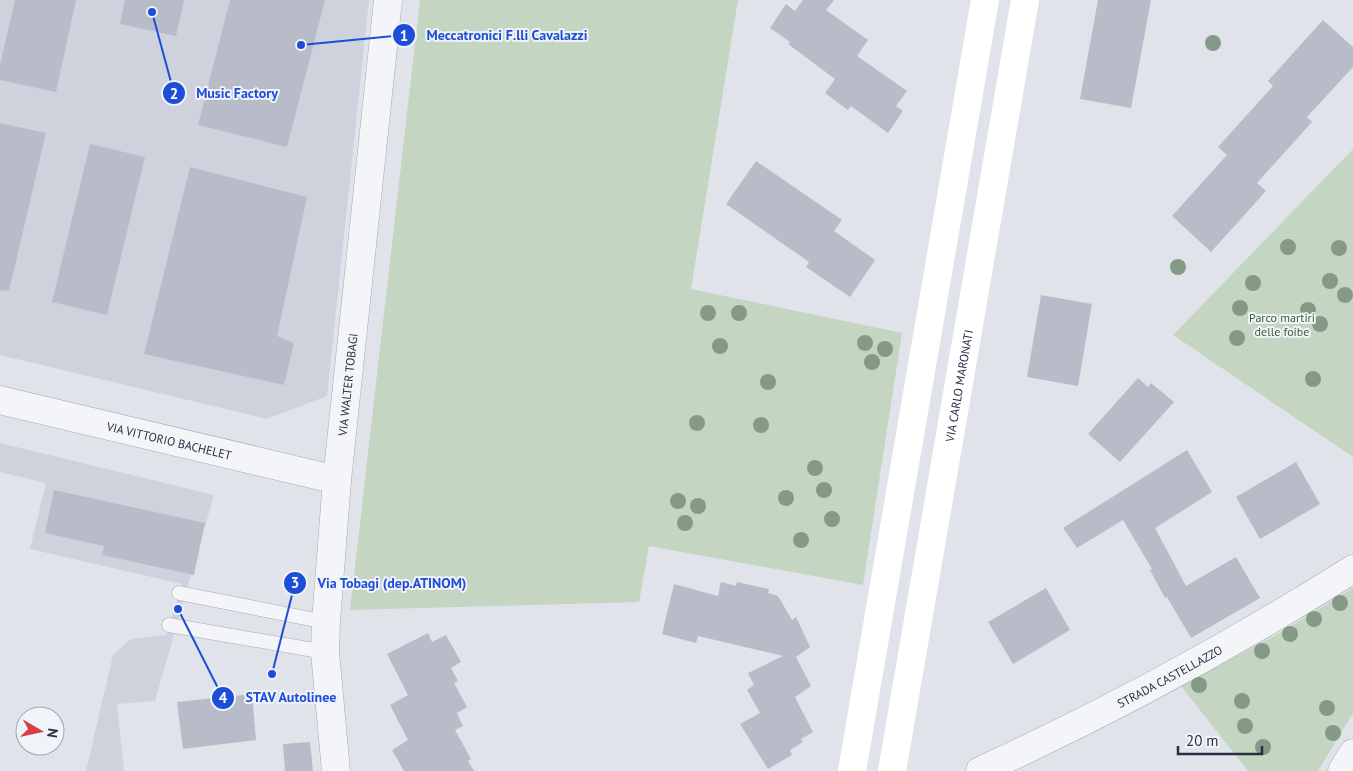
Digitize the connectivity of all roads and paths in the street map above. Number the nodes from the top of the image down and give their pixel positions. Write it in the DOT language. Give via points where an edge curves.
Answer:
graph roads {
  1 [pos="388,0"];
  2 [pos="985,0"];
  3 [pos="1024,0"];
  4 [pos="0,400"];
  5 [pos="337,480"];
  6 [pos="1353,569"];
  7 [pos="179,593"];
  8 [pos="326,622"];
  9 [pos="169,625"];
  10 [pos="325,652"];
  11 [pos="1353,753"];
  12 [pos="336,771"];
  13 [pos="852,771"];
  14 [pos="892,771"];
  15 [pos="980,771"];
  16 [pos="1342,771"];
  1 -- 5 [label="street, VIA WALTER TOBAGI"];
  2 -- 13 [label="street"];
  3 -- 14 [label="street, VIA CARLO MARONATI"];
  4 -- 5 [label="street, VIA VITTORIO BACHELET"];
  5 -- 8 [label="street, VIA WALTER TOBAGI"];
  6 -- 15 [label="street, STRADA CASTELLAZZO" via="1265,625 1170,678"];
  7 -- 8 [label="lane"];
  8 -- 10 [label="street, VIA WALTER TOBAGI"];
  9 -- 10 [label="lane"];
  10 -- 12 [label="street, VIA WALTER TOBAGI"];
  11 -- 16 [label="street"];
}
